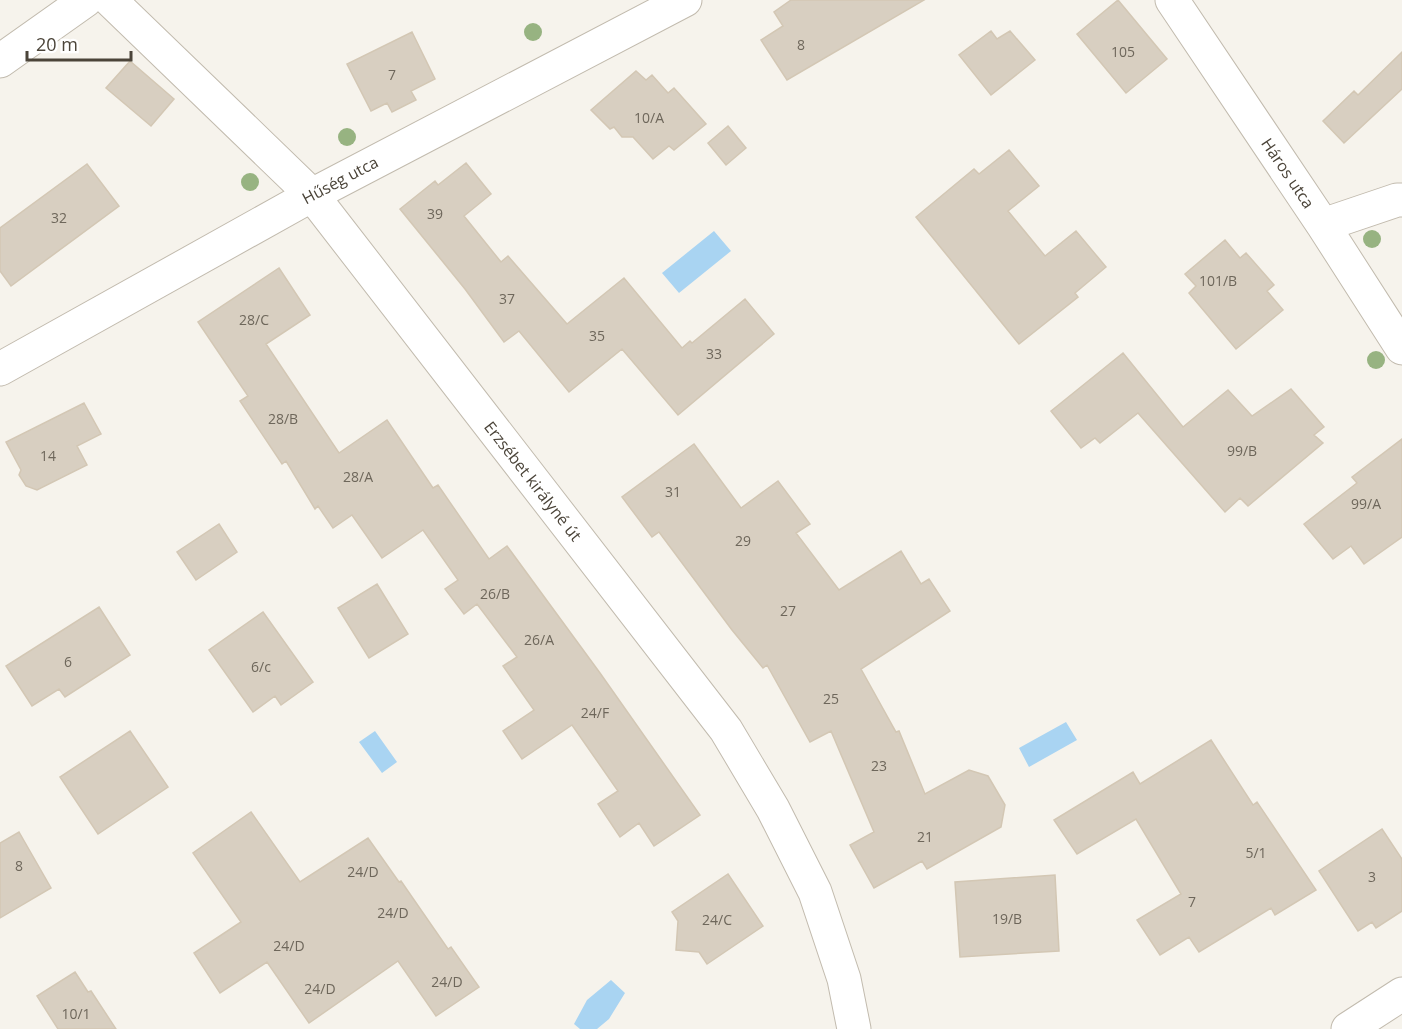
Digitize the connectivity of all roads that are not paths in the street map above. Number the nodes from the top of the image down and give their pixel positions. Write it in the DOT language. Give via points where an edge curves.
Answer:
graph roads {
  1 [pos="87,0"];
  2 [pos="110,0"];
  3 [pos="685,0"];
  4 [pos="1172,0"];
  5 [pos="0,61"];
  6 [pos="312,195"];
  7 [pos="1402,200"];
  8 [pos="1323,225"];
  9 [pos="1402,348"];
  10 [pos="0,369"];
  11 [pos="1402,994"];
  12 [pos="854,1029"];
  13 [pos="1348,1029"];
  1 -- 5 [label="street"];
  2 -- 6 [label="street, Erzsébet királyné út"];
  3 -- 6 [label="street, Hűség utca"];
  4 -- 8 [label="street, Háros utca"];
  6 -- 10 [label="street, Hűség utca"];
  6 -- 12 [label="street, Erzsébet királyné út" via="726,730 773,809 815,892 844,979"];
  7 -- 8 [label="street"];
  8 -- 9 [label="street, Háros utca"];
  11 -- 13 [label="street"];
}
